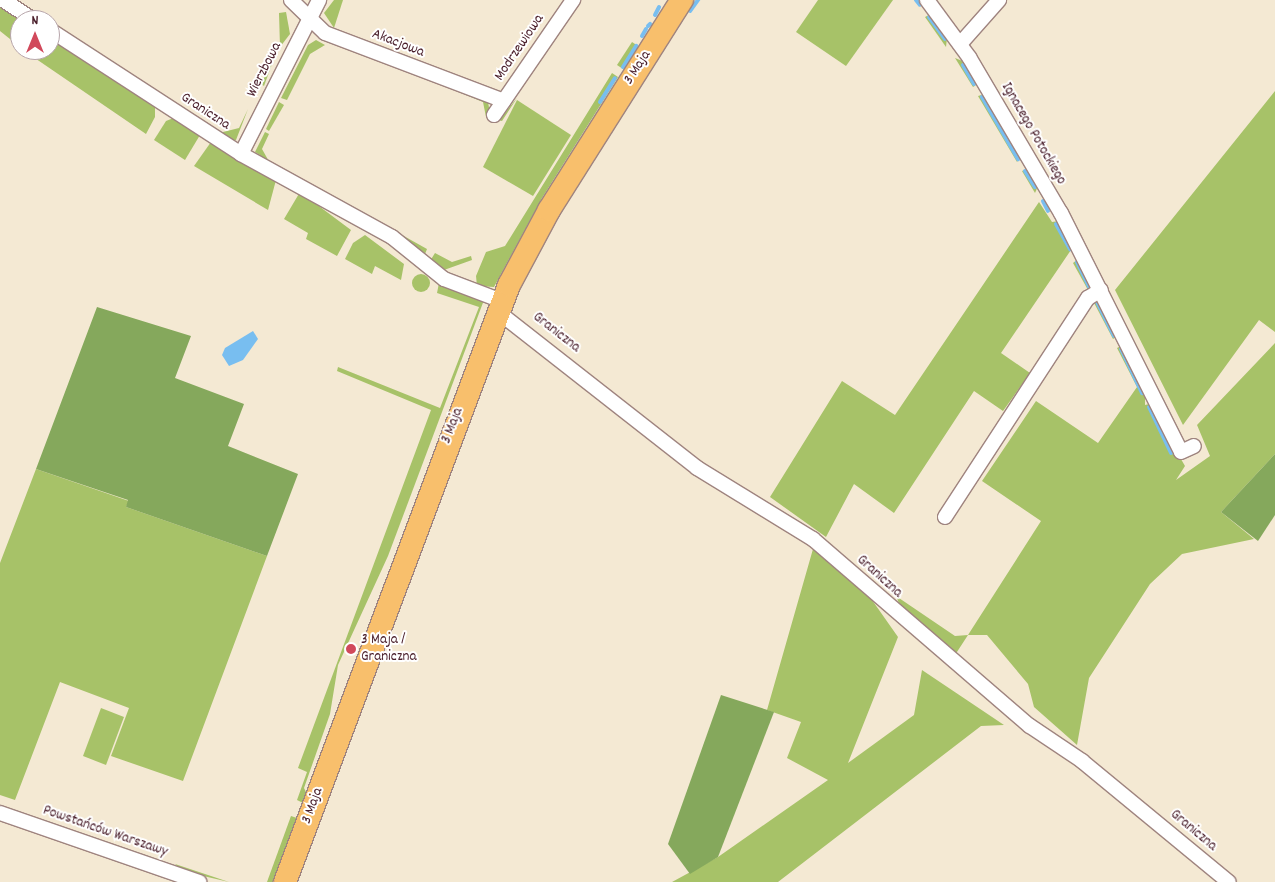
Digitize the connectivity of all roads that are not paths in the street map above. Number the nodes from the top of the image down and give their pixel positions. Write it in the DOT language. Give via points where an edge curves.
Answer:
graph roads {
  1 [pos="4,0"];
  2 [pos="291,0"];
  3 [pos="319,0"];
  4 [pos="573,0"];
  5 [pos="682,0"];
  6 [pos="927,0"];
  7 [pos="999,0"];
  8 [pos="19,10"];
  9 [pos="307,20"];
  10 [pos="60,36"];
  11 [pos="960,44"];
  12 [pos="504,102"];
  13 [pos="494,115"];
  14 [pos="241,154"];
  15 [pos="1102,290"];
  16 [pos="500,306"];
  17 [pos="1194,446"];
  18 [pos="945,517"];
  19 [pos="0,813"];
  20 [pos="199,882"];
  21 [pos="285,882"];
  22 [pos="1229,882"];
  1 -- 8 [label="street"];
  2 -- 9 [label="street, Akacjowa"];
  3 -- 9 [label="street, Wierzbowa"];
  4 -- 12 [label="street, Modrzewiowa"];
  5 -- 16 [label="main road, 3 Maja" via="549,210"];
  6 -- 11 [label="street, Ignacego Potockiego"];
  7 -- 11 [label="street"];
  9 -- 12 [label="street, Akacjowa" via="325,33"];
  9 -- 14 [label="street, Wierzbowa"];
  10 -- 14 [label="street, Graniczna"];
  11 -- 15 [label="street, Ignacego Potockiego"];
  12 -- 13 [label="street, Modrzewiowa"];
  14 -- 16 [label="street, Graniczna" via="392,237 444,279"];
  15 -- 17 [label="street, Ignacego Potockiego" via="1181,452"];
  15 -- 18 [label="street" via="1088,298"];
  16 -- 21 [label="main road, 3 Maja"];
  16 -- 22 [label="street, Graniczna" via="697,468 813,539 1030,726 1082,761"];
  19 -- 20 [label="street, Powstańców Warszawy"];
}
